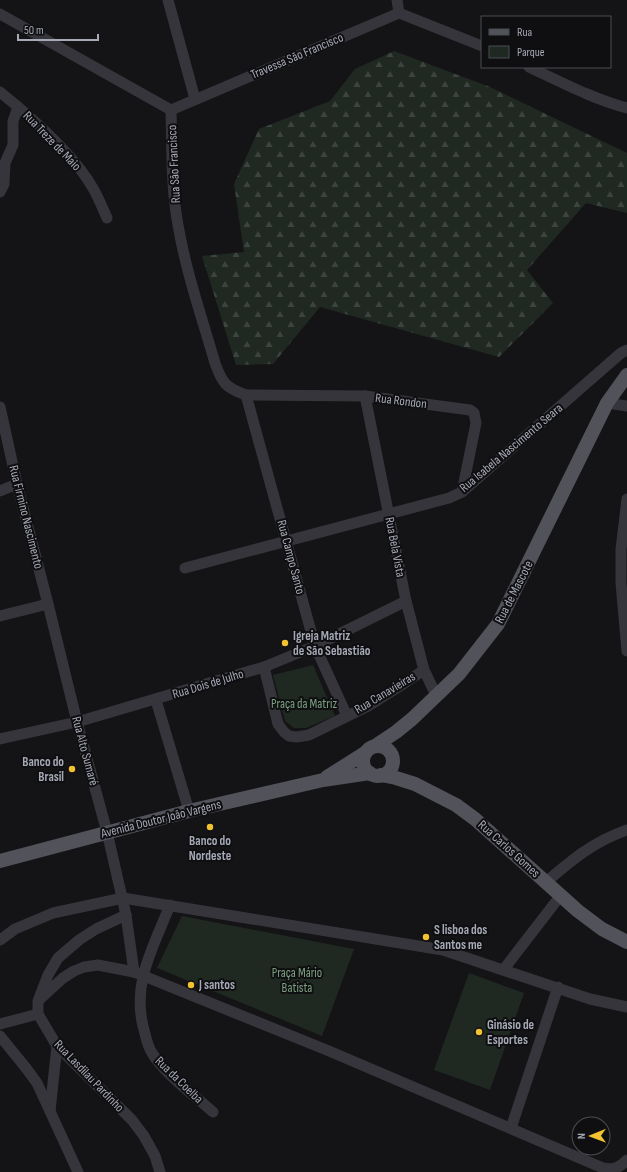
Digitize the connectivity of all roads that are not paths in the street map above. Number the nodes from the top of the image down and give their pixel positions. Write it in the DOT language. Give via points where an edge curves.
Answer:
graph roads {
  1 [pos="168,0"];
  2 [pos="398,0"];
  3 [pos="399,13"];
  4 [pos="0,14"];
  5 [pos="481,46"];
  6 [pos="531,68"];
  7 [pos="0,92"];
  8 [pos="195,100"];
  9 [pos="18,107"];
  10 [pos="627,108"];
  11 [pos="171,110"];
  12 [pos="0,192"];
  13 [pos="107,218"];
  14 [pos="627,350"];
  15 [pos="627,375"];
  16 [pos="246,395"];
  17 [pos="365,396"];
  18 [pos="607,403"];
  19 [pos="627,406"];
  20 [pos="0,407"];
  21 [pos="17,484"];
  22 [pos="0,490"];
  23 [pos="462,492"];
  24 [pos="627,499"];
  25 [pos="389,514"];
  26 [pos="287,541"];
  27 [pos="185,568"];
  28 [pos="406,601"];
  29 [pos="48,604"];
  30 [pos="0,616"];
  31 [pos="316,646"];
  32 [pos="627,651"];
  33 [pos="264,668"];
  34 [pos="424,670"];
  35 [pos="436,695"];
  36 [pos="156,700"];
  37 [pos="347,716"];
  38 [pos="77,722"];
  39 [pos="0,738"];
  40 [pos="370,749"];
  41 [pos="376,774"];
  42 [pos="323,780"];
  43 [pos="189,811"];
  44 [pos="627,830"];
  45 [pos="108,832"];
  46 [pos="0,861"];
  47 [pos="546,882"];
  48 [pos="561,895"];
  49 [pos="123,898"];
  50 [pos="170,905"];
  51 [pos="126,915"];
  52 [pos="0,940"];
  53 [pos="627,942"];
  54 [pos="504,969"];
  55 [pos="138,973"];
  56 [pos="558,987"];
  57 [pos="38,1001"];
  58 [pos="627,1007"];
  59 [pos="38,1014"];
  60 [pos="0,1024"];
  61 [pos="0,1036"];
  62 [pos="57,1046"];
  63 [pos="50,1112"];
  64 [pos="214,1112"];
  65 [pos="511,1128"];
  66 [pos="627,1160"];
  67 [pos="78,1172"];
  68 [pos="160,1172"];
  1 -- 8 [label="street"];
  2 -- 3 [label="street"];
  3 -- 5 [label="street"];
  3 -- 8 [label="street, Travessa São Francisco"];
  4 -- 11 [label="street, Rua São Francisco"];
  6 -- 10 [label="street" via="580,91"];
  7 -- 9 [label="street, Rua Treze de Maio"];
  8 -- 11 [label="street, Travessa São Francisco"];
  9 -- 12 [label="street" via="13,121 13,145 4,166 4,184"];
  9 -- 13 [label="street, Rua Treze de Maio" via="68,155 94,190"];
  11 -- 16 [label="street, Rua São Francisco" via="173,187 184,256 220,376 226,385"];
  14 -- 23 [label="street, Rua Isabela Nascimento Seara"];
  15 -- 18 [label="main road, Rua de Mascote"];
  16 -- 17 [label="street, Rua Rondon"];
  16 -- 26 [label="street, Rua Campo Santo"];
  17 -- 23 [label="street, Rua Rondon" via="465,409 474,413 476,423"];
  17 -- 25 [label="street, Rua Bela Vista"];
  18 -- 19 [label="street"];
  18 -- 35 [label="main road, Rua de Mascote" via="498,624 458,674"];
  20 -- 21 [label="street, Rua Firmino Nascimento"];
  21 -- 22 [label="street"];
  21 -- 29 [label="street, Rua Firmino Nascimento"];
  23 -- 25 [label="street, Rua Isabela Nascimento Seara"];
  24 -- 32 [label="street" via="621,549"];
  25 -- 26 [label="street, Rua Isabela Nascimento Seara"];
  25 -- 28 [label="street, Rua Bela Vista"];
  26 -- 27 [label="street"];
  26 -- 31 [label="street, Rua Campo Santo"];
  28 -- 31 [label="street, Rua Dois de Julho"];
  28 -- 34 [label="street, Rua Bela Vista"];
  29 -- 30 [label="street"];
  29 -- 38 [label="street, Rua Alto Sumaré"];
  31 -- 33 [label="street, Rua Dois de Julho"];
  31 -- 37 [label="street, Rua Campo Santo"];
  33 -- 36 [label="street, Rua Dois de Julho"];
  33 -- 37 [label="street" via="278,724 289,736 309,735"];
  34 -- 35 [label="street, Rua Bela Vista"];
  34 -- 37 [label="street, Rua Canavieiras" via="368,706"];
  35 -- 40 [label="main road, Rua de Mascote" via="411,720"];
  36 -- 38 [label="street, Rua Dois de Julho"];
  36 -- 43 [label="street"];
  38 -- 39 [label="street, Rua Dois de Julho"];
  38 -- 45 [label="street, Rua Alto Sumaré"];
  40 -- 41 [label="main road" via="363,758 363,764 366,769"];
  40 -- 41 [label="main road" via="381,746 393,757 391,769 387,773"];
  40 -- 42 [label="main road, Avenida Doutor João Vargens"];
  41 -- 42 [label="main road, Avenida Doutor João Vargens"];
  41 -- 47 [label="main road, Rua Carlos Gomes" via="415,784 456,805"];
  42 -- 43 [label="main road, Avenida Doutor João Vargens"];
  43 -- 45 [label="main road, Avenida Doutor João Vargens"];
  44 -- 47 [label="street" via="587,849"];
  45 -- 46 [label="main road, Avenida Doutor João Vargens"];
  45 -- 49 [label="street, Rua Alto Sumaré"];
  47 -- 48 [label="main road, Rua Carlos Gomes"];
  48 -- 53 [label="main road, Rua Carlos Gomes" via="602,930"];
  48 -- 54 [label="street"];
  49 -- 50 [label="street"];
  49 -- 51 [label="street"];
  49 -- 52 [label="street" via="53,912 15,929"];
  50 -- 54 [label="street" via="443,950"];
  50 -- 55 [label="street"];
  51 -- 55 [label="street"];
  51 -- 57 [label="street" via="96,929 58,958"];
  54 -- 56 [label="street"];
  55 -- 57 [label="street" via="98,965 84,967 63,978"];
  55 -- 64 [label="street, Rua da Coelba" via="140,1010 152,1053 165,1069"];
  55 -- 65 [label="street"];
  56 -- 58 [label="street" via="590,999"];
  56 -- 65 [label="street"];
  57 -- 59 [label="street"];
  59 -- 60 [label="street"];
  59 -- 62 [label="street, Rua Lasdilau Pardinho"];
  61 -- 63 [label="street" via="37,1083"];
  62 -- 63 [label="street"];
  62 -- 68 [label="street, Rua Lasdilau Pardinho" via="132,1120 148,1142"];
  63 -- 67 [label="street"];
  65 -- 66 [label="street" via="603,1168 615,1169"];
}
